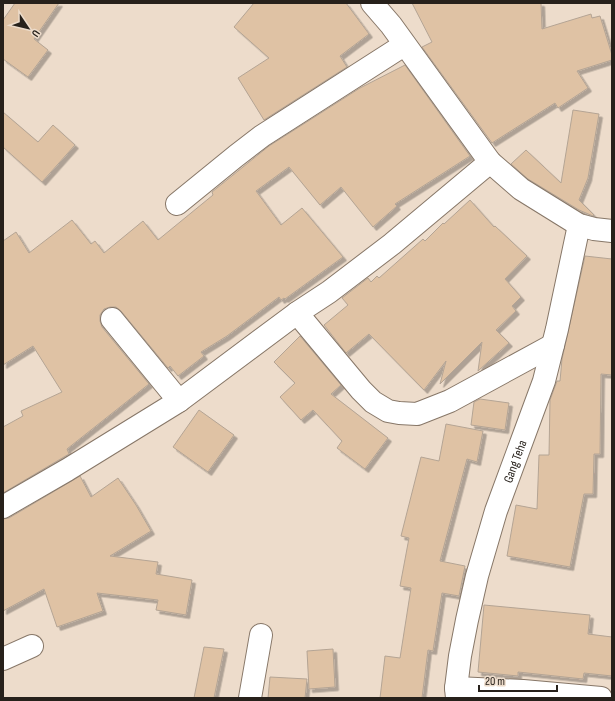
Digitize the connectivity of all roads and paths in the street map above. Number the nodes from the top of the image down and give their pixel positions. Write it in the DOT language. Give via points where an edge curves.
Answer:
graph roads {
  1 [pos="372,3"];
  2 [pos="404,45"];
  3 [pos="490,162"];
  4 [pos="177,204"];
  5 [pos="579,225"];
  6 [pos="612,231"];
  7 [pos="297,313"];
  8 [pos="112,319"];
  9 [pos="553,345"];
  10 [pos="179,401"];
  11 [pos="3,507"];
  12 [pos="261,636"];
  13 [pos="32,646"];
  14 [pos="3,658"];
  15 [pos="457,693"];
  16 [pos="250,698"];
  17 [pos="601,698"];
  1 -- 2 [label="street"];
  2 -- 3 [label="street"];
  2 -- 4 [label="street" via="262,136"];
  3 -- 5 [label="street" via="526,192"];
  3 -- 7 [label="street" via="392,244"];
  5 -- 6 [label="street"];
  5 -- 9 [label="street, Gang Teha"];
  7 -- 9 [label="street" via="373,402 388,412 399,414 417,414 450,401"];
  7 -- 10 [label="street"];
  8 -- 10 [label="street"];
  9 -- 15 [label="street, Gang Teha" via="544,381 496,511 477,576 467,620"];
  10 -- 11 [label="street"];
  12 -- 16 [label="street"];
  13 -- 14 [label="street"];
  15 -- 17 [label="street" via="523,691"];
}
